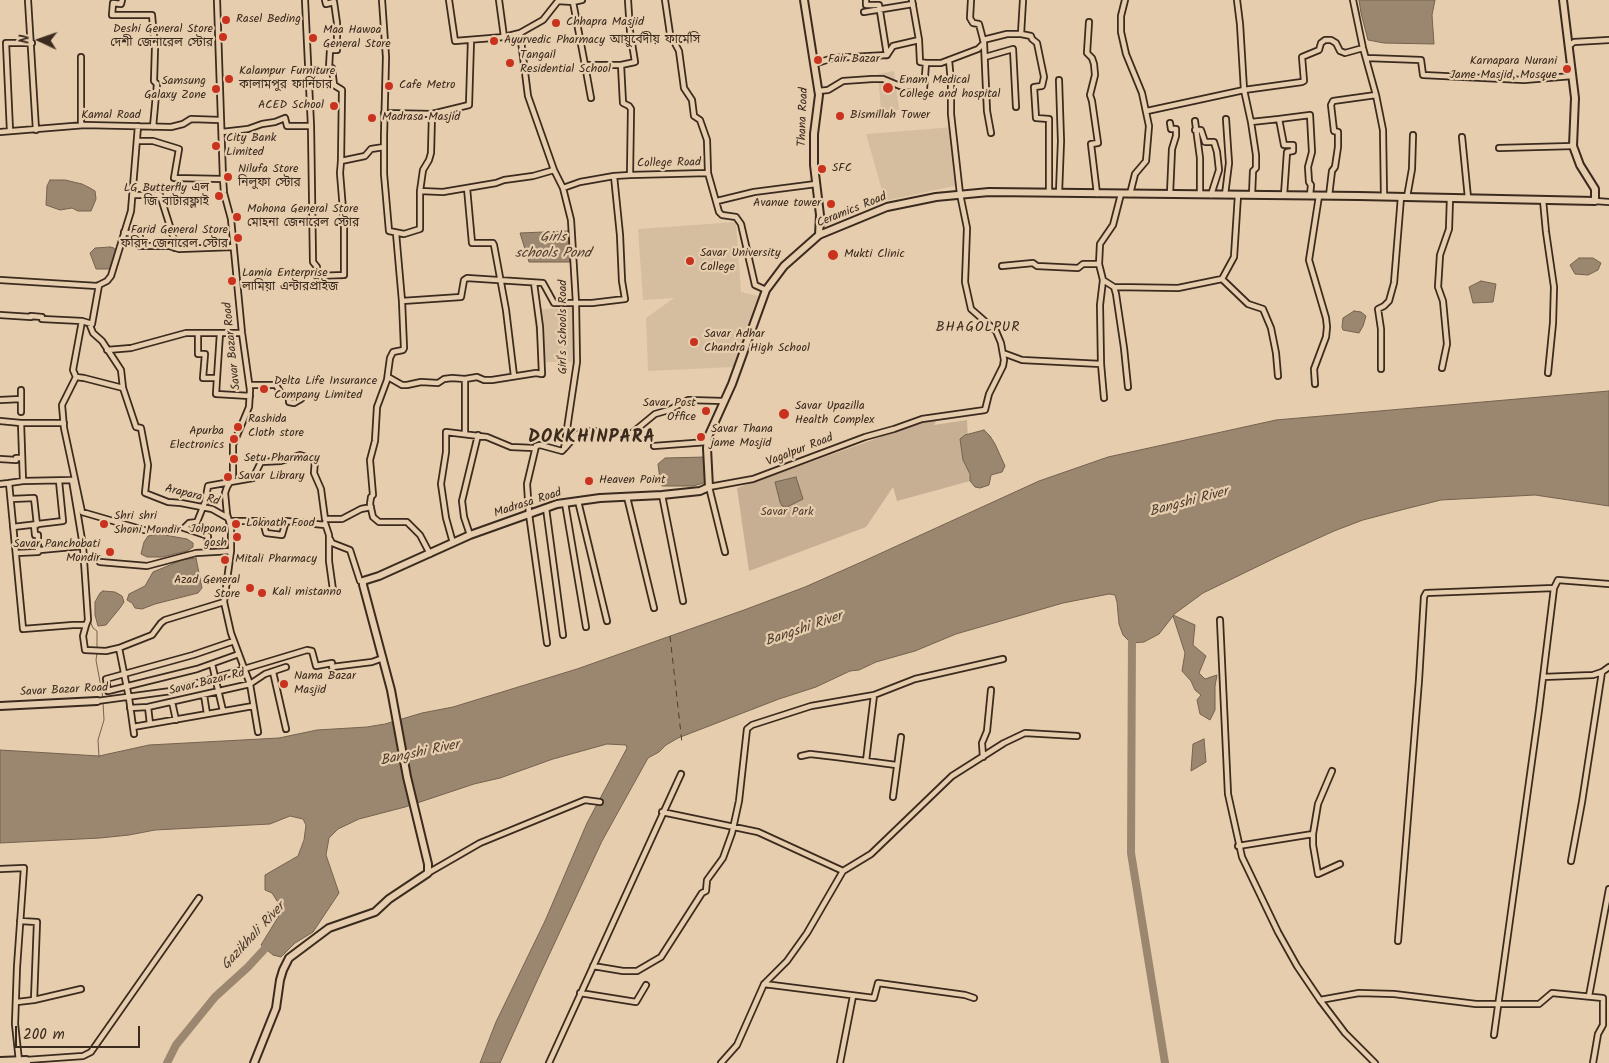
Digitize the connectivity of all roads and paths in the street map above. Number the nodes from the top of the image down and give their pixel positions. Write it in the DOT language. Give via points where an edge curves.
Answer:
graph roads {
  1 [pos="28,0"];
  2 [pos="122,0"];
  3 [pos="217,0"];
  4 [pos="305,0"];
  5 [pos="325,0"];
  6 [pos="382,0"];
  7 [pos="449,0"];
  8 [pos="499,0"];
  9 [pos="582,0"];
  10 [pos="628,0"];
  11 [pos="665,0"];
  12 [pos="804,0"];
  13 [pos="866,0"];
  14 [pos="971,0"];
  15 [pos="1023,0"];
  16 [pos="1125,0"];
  17 [pos="1237,0"];
  18 [pos="1353,0"];
  19 [pos="1563,0"];
  20 [pos="558,1"];
  21 [pos="573,2"];
  22 [pos="913,2"];
  23 [pos="879,9"];
  24 [pos="864,12"];
  25 [pos="1089,22"];
  26 [pos="520,33"];
  27 [pos="1021,34"];
  28 [pos="504,37"];
  29 [pos="471,40"];
  30 [pos="919,40"];
  31 [pos="1609,40"];
  32 [pos="983,41"];
  33 [pos="32,43"];
  34 [pos="1569,46"];
  35 [pos="1363,48"];
  36 [pos="887,55"];
  37 [pos="81,57"];
  38 [pos="985,58"];
  39 [pos="1367,58"];
  40 [pos="949,60"];
  41 [pos="926,63"];
  42 [pos="814,64"];
  43 [pos="621,65"];
  44 [pos="585,66"];
  45 [pos="1572,76"];
  46 [pos="1059,80"];
  47 [pos="1244,90"];
  48 [pos="818,91"];
  49 [pos="1376,95"];
  50 [pos="591,98"];
  51 [pos="1016,107"];
  52 [pos="1147,112"];
  53 [pos="384,113"];
  54 [pos="432,114"];
  55 [pos="1226,119"];
  56 [pos="1279,119"];
  57 [pos="220,120"];
  58 [pos="1196,121"];
  59 [pos="1251,122"];
  60 [pos="1170,123"];
  61 [pos="81,126"];
  62 [pos="138,126"];
  63 [pos="311,126"];
  64 [pos="153,127"];
  65 [pos="36,130"];
  66 [pos="1195,130"];
  67 [pos="10,131"];
  68 [pos="0,132"];
  69 [pos="222,132"];
  70 [pos="991,133"];
  71 [pos="1412,135"];
  72 [pos="1462,137"];
  73 [pos="138,141"];
  74 [pos="1573,146"];
  75 [pos="384,147"];
  76 [pos="1499,148"];
  77 [pos="342,161"];
  78 [pos="554,170"];
  79 [pos="708,173"];
  80 [pos="630,175"];
  81 [pos="614,176"];
  82 [pos="223,179"];
  83 [pos="816,184"];
  84 [pos="467,188"];
  85 [pos="563,188"];
  86 [pos="420,191"];
  87 [pos="1049,193"];
  88 [pos="1059,193"];
  89 [pos="960,194"];
  90 [pos="1097,194"];
  91 [pos="1121,194"];
  92 [pos="1130,194"];
  93 [pos="1170,194"];
  94 [pos="133,195"];
  95 [pos="1200,195"];
  96 [pos="1211,195"];
  97 [pos="1225,195"];
  98 [pos="1238,195"];
  99 [pos="1252,195"];
  100 [pos="1284,195"];
  101 [pos="1310,196"];
  102 [pos="1319,196"];
  103 [pos="1330,196"];
  104 [pos="1384,196"];
  105 [pos="1404,197"];
  106 [pos="1450,198"];
  107 [pos="1468,198"];
  108 [pos="1543,200"];
  109 [pos="717,201"];
  110 [pos="1595,201"];
  111 [pos="1608,202"];
  112 [pos="124,232"];
  113 [pos="396,233"];
  114 [pos="819,235"];
  115 [pos="234,247"];
  116 [pos="175,248"];
  117 [pos="1099,264"];
  118 [pos="1002,266"];
  119 [pos="1222,279"];
  120 [pos="0,280"];
  121 [pos="1103,280"];
  122 [pos="501,281"];
  123 [pos="534,283"];
  124 [pos="99,285"];
  125 [pos="1114,287"];
  126 [pos="766,290"];
  127 [pos="402,301"];
  128 [pos="576,303"];
  129 [pos="0,316"];
  130 [pos="82,321"];
  131 [pos="90,323"];
  132 [pos="198,333"];
  133 [pos="220,333"];
  134 [pos="242,333"];
  135 [pos="107,350"];
  136 [pos="1002,353"];
  137 [pos="1101,364"];
  138 [pos="1442,368"];
  139 [pos="1381,369"];
  140 [pos="1548,373"];
  141 [pos="514,376"];
  142 [pos="1278,376"];
  143 [pos="76,377"];
  144 [pos="388,377"];
  145 [pos="217,378"];
  146 [pos="465,379"];
  147 [pos="1315,384"];
  148 [pos="250,385"];
  149 [pos="1128,387"];
  150 [pos="122,388"];
  151 [pos="20,390"];
  152 [pos="250,396"];
  153 [pos="1104,398"];
  154 [pos="21,399"];
  155 [pos="301,399"];
  156 [pos="0,400"];
  157 [pos="723,401"];
  158 [pos="21,412"];
  159 [pos="0,421"];
  160 [pos="21,423"];
  161 [pos="64,423"];
  162 [pos="465,434"];
  163 [pos="478,435"];
  164 [pos="707,442"];
  165 [pos="654,446"];
  166 [pos="534,448"];
  167 [pos="564,449"];
  168 [pos="22,458"];
  169 [pos="0,459"];
  170 [pos="23,481"];
  171 [pos="59,481"];
  172 [pos="9,483"];
  173 [pos="229,483"];
  174 [pos="0,484"];
  175 [pos="709,487"];
  176 [pos="662,495"];
  177 [pos="627,497"];
  178 [pos="10,499"];
  179 [pos="578,501"];
  180 [pos="565,502"];
  181 [pos="203,507"];
  182 [pos="371,507"];
  183 [pos="546,508"];
  184 [pos="529,514"];
  185 [pos="228,519"];
  186 [pos="325,519"];
  187 [pos="36,525"];
  188 [pos="325,525"];
  189 [pos="13,527"];
  190 [pos="144,530"];
  191 [pos="470,535"];
  192 [pos="329,537"];
  193 [pos="453,543"];
  194 [pos="82,546"];
  195 [pos="231,550"];
  196 [pos="207,551"];
  197 [pos="38,552"];
  198 [pos="725,552"];
  199 [pos="16,553"];
  200 [pos="430,554"];
  201 [pos="100,562"];
  202 [pos="362,581"];
  203 [pos="1609,584"];
  204 [pos="1554,588"];
  205 [pos="333,590"];
  206 [pos="683,601"];
  207 [pos="224,602"];
  208 [pos="654,608"];
  209 [pos="607,620"];
  210 [pos="1220,620"];
  211 [pos="86,625"];
  212 [pos="586,627"];
  213 [pos="563,635"];
  214 [pos="234,641"];
  215 [pos="547,643"];
  216 [pos="119,648"];
  217 [pos="240,654"];
  218 [pos="383,658"];
  219 [pos="1003,659"];
  220 [pos="212,664"];
  221 [pos="1609,666"];
  222 [pos="286,668"];
  223 [pos="245,669"];
  224 [pos="273,672"];
  225 [pos="1602,672"];
  226 [pos="123,674"];
  227 [pos="1543,677"];
  228 [pos="216,678"];
  229 [pos="250,684"];
  230 [pos="126,687"];
  231 [pos="991,690"];
  232 [pos="219,692"];
  233 [pos="204,695"];
  234 [pos="874,695"];
  235 [pos="129,698"];
  236 [pos="97,702"];
  237 [pos="172,702"];
  238 [pos="0,706"];
  239 [pos="253,706"];
  240 [pos="148,707"];
  241 [pos="130,708"];
  242 [pos="223,711"];
  243 [pos="208,714"];
  244 [pos="176,720"];
  245 [pos="150,724"];
  246 [pos="133,727"];
  247 [pos="286,729"];
  248 [pos="258,732"];
  249 [pos="134,734"];
  250 [pos="1077,736"];
  251 [pos="901,737"];
  252 [pos="801,756"];
  253 [pos="983,756"];
  254 [pos="866,761"];
  255 [pos="896,765"];
  256 [pos="1332,771"];
  257 [pos="681,774"];
  258 [pos="893,797"];
  259 [pos="600,802"];
  260 [pos="662,812"];
  261 [pos="732,826"];
  262 [pos="1313,834"];
  263 [pos="1238,846"];
  264 [pos="1571,861"];
  265 [pos="1340,864"];
  266 [pos="0,869"];
  267 [pos="843,871"];
  268 [pos="428,873"];
  269 [pos="1609,888"];
  270 [pos="199,898"];
  271 [pos="20,921"];
  272 [pos="1398,941"];
  273 [pos="593,966"];
  274 [pos="764,984"];
  275 [pos="646,985"];
  276 [pos="81,989"];
  277 [pos="580,994"];
  278 [pos="853,996"];
  279 [pos="1589,996"];
  280 [pos="974,998"];
  281 [pos="34,1000"];
  282 [pos="1320,1000"];
  283 [pos="16,1002"];
  284 [pos="1497,1004"];
  285 [pos="1494,1035"];
  286 [pos="0,1061"];
  287 [pos="24,1061"];
  288 [pos="254,1063"];
  289 [pos="549,1063"];
  290 [pos="721,1063"];
  291 [pos="840,1063"];
  292 [pos="1375,1063"];
  293 [pos="1593,1063"];
  1 -- 33 [label="street"];
  2 -- 64 [label="street" via="121,4 113,3 112,15 152,15 154,81 157,84"];
  3 -- 57 [label="street, Savar Bazar Road"];
  4 -- 63 [label="street"];
  5 -- 77 [label="street" via="326,4 334,2 337,23 338,50 330,50 329,68 332,68 334,85 342,90"];
  6 -- 53 [label="street" via="386,58"];
  7 -- 29 [label="street" via="453,39"];
  8 -- 28 [label="street"];
  9 -- 21 [label="street"];
  10 -- 43 [label="street" via="636,58 635,62"];
  11 -- 79 [label="street" via="670,34 679,52 684,88 707,140"];
  12 -- 42 [label="street, Thana Road"];
  13 -- 23 [label="street" via="866,5 879,5"];
  14 -- 32 [label="street" via="970,18 979,24"];
  15 -- 27 [label="street"];
  16 -- 52 [label="street" via="1121,32"];
  17 -- 47 [label="street"];
  18 -- 35 [label="street"];
  19 -- 34 [label="street"];
  20 -- 21 [label="street"];
  20 -- 26 [label="street" via="543,20"];
  21 -- 44 [label="street"];
  22 -- 23 [label="street"];
  22 -- 30 [label="street"];
  23 -- 24 [label="street"];
  23 -- 36 [label="street"];
  25 -- 90 [label="street" via="1087,53 1092,58 1095,75 1090,96 1098,143 1091,144"];
  26 -- 28 [label="street"];
  26 -- 78 [label="street, Girl's Schools Road" via="528,96"];
  27 -- 32 [label="street" via="1006,34"];
  27 -- 87 [label="street" via="1031,36 1041,57 1044,78 1042,86 1034,87 1036,118 1050,119"];
  28 -- 29 [label="street"];
  29 -- 54 [label="street" via="469,105"];
  30 -- 36 [label="street" via="893,46"];
  30 -- 41 [label="street" via="920,62"];
  31 -- 34 [label="street" via="1574,42"];
  32 -- 38 [label="street"];
  32 -- 40 [label="street" via="978,49"];
  33 -- 65 [label="street"];
  33 -- 67 [label="street" via="6,43"];
  34 -- 45 [label="street"];
  35 -- 39 [label="street"];
  35 -- 47 [label="street" via="1345,53 1336,43 1325,40 1318,50 1302,57 1304,81"];
  36 -- 42 [label="street" via="833,58"];
  37 -- 61 [label="street"];
  38 -- 51 [label="street" via="1013,49"];
  38 -- 70 [label="street"];
  39 -- 45 [label="street" via="1421,60 1423,75 1524,80"];
  39 -- 49 [label="street"];
  40 -- 41 [label="street"];
  40 -- 89 [label="street"];
  41 -- 48 [label="street" via="924,88 872,79 843,81 828,90"];
  42 -- 48 [label="street, Thana Road"];
  43 -- 44 [label="street"];
  43 -- 80 [label="street, College Road" via="623,102 631,109"];
  44 -- 50 [label="street"];
  45 -- 74 [label="street" via="1575,98"];
  46 -- 88 [label="street" via="1062,141"];
  47 -- 52 [label="street"];
  47 -- 59 [label="street"];
  48 -- 83 [label="street, Thana Road" via="814,134"];
  49 -- 103 [label="street" via="1333,101 1331,105 1338,147"];
  49 -- 104 [label="street" via="1382,130"];
  52 -- 92 [label="street" via="1146,161 1135,174"];
  53 -- 54 [label="street"];
  53 -- 75 [label="street"];
  54 -- 86 [label="street" via="431,153 422,170"];
  55 -- 97 [label="street" via="1229,163"];
  56 -- 59 [label="street"];
  56 -- 100 [label="street" via="1284,145 1293,145 1293,151 1287,152"];
  56 -- 101 [label="street" via="1310,115 1313,142 1308,167"];
  57 -- 64 [label="street, Kamal Road" via="191,119 171,127"];
  57 -- 69 [label="street, Savar Bazar Road"];
  58 -- 66 [label="street"];
  59 -- 99 [label="street" via="1256,163"];
  60 -- 93 [label="street" via="1171,129 1176,129"];
  61 -- 62 [label="street, Kamal Road"];
  61 -- 65 [label="street, Kamal Road"];
  62 -- 64 [label="street, Kamal Road"];
  62 -- 73 [label="street"];
  63 -- 69 [label="street" via="287,126 285,118 248,129"];
  63 -- 77 [label="street" via="313,262 317,267 316,276 344,275"];
  65 -- 67 [label="street, Kamal Road"];
  66 -- 95 [label="street" via="1200,158"];
  66 -- 96 [label="street" via="1201,130 1206,142 1214,142 1217,152 1219,170"];
  67 -- 68 [label="street, Kamal Road"];
  69 -- 82 [label="street, Savar Bazar Road"];
  71 -- 105 [label="street" via="1412,169"];
  72 -- 107 [label="street"];
  73 -- 82 [label="street" via="153,141 178,150 174,178"];
  73 -- 94 [label="street"];
  74 -- 76 [label="street"];
  74 -- 110 [label="street" via="1595,189"];
  75 -- 77 [label="street" via="370,149 365,156"];
  75 -- 113 [label="street" via="387,223 389,231"];
  78 -- 84 [label="street"];
  78 -- 85 [label="street, Girl's Schools Road"];
  79 -- 80 [label="street, College Road"];
  79 -- 109 [label="street, College Road"];
  80 -- 81 [label="street"];
  81 -- 85 [label="street"];
  81 -- 128 [label="street" via="625,299"];
  82 -- 115 [label="street, Savar Bazar Road"];
  83 -- 109 [label="street" via="754,192"];
  83 -- 114 [label="street, Thana Road"];
  84 -- 86 [label="street"];
  84 -- 122 [label="street" via="472,243 494,244"];
  85 -- 128 [label="street, Girl's Schools Road" via="571,220"];
  86 -- 113 [label="street" via="420,229"];
  87 -- 88 [label="street, Ceramics Road"];
  87 -- 89 [label="street, Ceramics Road"];
  88 -- 90 [label="street, Ceramics Road"];
  89 -- 114 [label="street, Ceramics Road" via="887,207"];
  89 -- 136 [label="street" via="967,228 965,282 970,309 996,331"];
  90 -- 91 [label="street, Ceramics Road"];
  91 -- 92 [label="street, Ceramics Road"];
  91 -- 117 [label="street" via="1113,225 1100,244"];
  92 -- 93 [label="street, Ceramics Road"];
  93 -- 95 [label="street, Ceramics Road"];
  94 -- 112 [label="street"];
  94 -- 116 [label="street" via="160,196"];
  95 -- 96 [label="street, Ceramics Road"];
  96 -- 97 [label="street, Ceramics Road"];
  97 -- 98 [label="street, Ceramics Road"];
  98 -- 99 [label="street, Ceramics Road"];
  98 -- 119 [label="street" via="1234,257"];
  99 -- 100 [label="street, Ceramics Road"];
  100 -- 101 [label="street, Ceramics Road"];
  101 -- 102 [label="street, Ceramics Road"];
  102 -- 103 [label="street, Ceramics Road"];
  102 -- 147 [label="street" via="1310,260 1327,328 1314,370"];
  103 -- 104 [label="street, Ceramics Road"];
  104 -- 105 [label="street, Ceramics Road"];
  105 -- 106 [label="street, Ceramics Road"];
  105 -- 139 [label="street" via="1394,283 1389,301 1378,309"];
  106 -- 107 [label="street, Ceramics Road"];
  106 -- 138 [label="street" via="1449,229 1440,256 1438,287 1443,301 1447,344"];
  107 -- 108 [label="street, Ceramics Road"];
  108 -- 110 [label="street, Ceramics Road"];
  108 -- 140 [label="street" via="1554,286"];
  109 -- 126 [label="street, College Road" via="722,215 736,217 741,224 753,281"];
  110 -- 111 [label="street"];
  112 -- 116 [label="street" via="140,236 140,246"];
  112 -- 124 [label="street" via="111,276"];
  113 -- 127 [label="street"];
  114 -- 126 [label="street, Ceramics Road" via="784,266"];
  115 -- 116 [label="street"];
  115 -- 134 [label="street, Savar Bazar Road"];
  117 -- 118 [label="street" via="1083,264 1078,268 1037,266 1033,263"];
  117 -- 121 [label="street"];
  119 -- 125 [label="street" via="1178,288"];
  119 -- 142 [label="street" via="1248,304 1263,309 1272,328"];
  120 -- 124 [label="street"];
  121 -- 125 [label="street"];
  121 -- 137 [label="street"];
  122 -- 123 [label="street"];
  122 -- 127 [label="street" via="466,279 461,297"];
  122 -- 141 [label="street"];
  123 -- 128 [label="street" via="546,285 554,302"];
  123 -- 141 [label="street" via="542,374"];
  124 -- 131 [label="street"];
  125 -- 149 [label="street"];
  126 -- 157 [label="street, Ceramics Road"];
  127 -- 144 [label="street" via="404,348 393,352"];
  128 -- 167 [label="street, Girl's Schools Road" via="577,362"];
  129 -- 130 [label="street"];
  130 -- 131 [label="street"];
  130 -- 143 [label="street" via="74,370"];
  131 -- 135 [label="street" via="93,334"];
  132 -- 133 [label="street"];
  132 -- 135 [label="street"];
  132 -- 145 [label="street" via="198,354 205,354 204,378"];
  133 -- 134 [label="street"];
  133 -- 145 [label="street"];
  134 -- 148 [label="street, Savar Bazar Road"];
  135 -- 150 [label="street" via="121,370"];
  136 -- 137 [label="street" via="1022,360"];
  136 -- 175 [label="street, Vagalpur Road" via="1003,366 988,394 985,410 922,419 753,479"];
  137 -- 153 [label="street"];
  141 -- 146 [label="street" via="492,380"];
  143 -- 150 [label="street"];
  143 -- 161 [label="street" via="62,405"];
  144 -- 146 [label="street" via="402,385"];
  144 -- 182 [label="street" via="379,398 370,460"];
  145 -- 152 [label="street" via="216,394"];
  146 -- 162 [label="street"];
  148 -- 152 [label="street, Savar Bazar Road"];
  148 -- 155 [label="street" via="276,385 282,395 289,396 289,402"];
  150 -- 181 [label="street, Arapara Rd" via="136,427 141,428 148,465 145,493 168,502"];
  151 -- 154 [label="street"];
  152 -- 173 [label="street, Savar Bazar Road" via="246,416 233,445 233,477"];
  154 -- 156 [label="street"];
  154 -- 158 [label="street"];
  157 -- 164 [label="street, Ceramics Road"];
  157 -- 167 [label="street" via="688,400 655,414 632,433 592,431 577,434"];
  159 -- 160 [label="street"];
  160 -- 161 [label="street"];
  160 -- 168 [label="street"];
  161 -- 190 [label="street" via="82,512"];
  162 -- 163 [label="street"];
  162 -- 193 [label="street" via="446,432 441,484"];
  163 -- 166 [label="street" via="511,448"];
  163 -- 191 [label="street" via="462,500"];
  164 -- 165 [label="street"];
  164 -- 175 [label="street, Ceramics Road"];
  166 -- 167 [label="street" via="540,445"];
  166 -- 184 [label="street" via="527,484"];
  168 -- 169 [label="street"];
  168 -- 170 [label="street"];
  170 -- 171 [label="street"];
  170 -- 172 [label="street"];
  171 -- 187 [label="street" via="63,521"];
  171 -- 194 [label="street" via="72,480"];
  172 -- 174 [label="street"];
  172 -- 178 [label="street"];
  173 -- 181 [label="street" via="208,486"];
  173 -- 185 [label="street, Savar Bazar Road" via="225,493"];
  173 -- 186 [label="street" via="253,478 261,462 306,456 315,460 314,473 321,489"];
  175 -- 176 [label="street, Madrasa Road"];
  175 -- 198 [label="street"];
  176 -- 177 [label="street, Madrasa Road"];
  176 -- 206 [label="street"];
  177 -- 179 [label="street, Madrasa Road"];
  177 -- 208 [label="street"];
  178 -- 187 [label="street" via="34,498"];
  178 -- 189 [label="street"];
  179 -- 180 [label="street, Madrasa Road"];
  179 -- 209 [label="street"];
  180 -- 183 [label="street, Madrasa Road"];
  180 -- 212 [label="street"];
  181 -- 185 [label="street, Arapara Rd"];
  181 -- 196 [label="street" via="196,522 184,528 208,536"];
  182 -- 186 [label="street" via="342,519"];
  182 -- 200 [label="street" via="373,517 379,522 408,522 420,535"];
  183 -- 184 [label="street, Madrasa Road"];
  183 -- 213 [label="street"];
  184 -- 191 [label="street, Madrasa Road"];
  184 -- 215 [label="street"];
  185 -- 188 [label="street" via="263,521 266,533 282,535 286,521"];
  185 -- 195 [label="street, Savar Bazar Road"];
  186 -- 188 [label="street"];
  187 -- 189 [label="street"];
  187 -- 197 [label="street"];
  188 -- 192 [label="street"];
  189 -- 199 [label="street"];
  191 -- 193 [label="street, Madrasa Road"];
  192 -- 202 [label="street" via="332,543 350,550"];
  192 -- 205 [label="street"];
  193 -- 200 [label="street, Madrasa Road"];
  194 -- 197 [label="street"];
  194 -- 211 [label="street"];
  195 -- 196 [label="street"];
  195 -- 207 [label="street, Savar Bazar Road"];
  196 -- 201 [label="street" via="147,566"];
  197 -- 199 [label="street"];
  199 -- 211 [label="street" via="23,629"];
  200 -- 202 [label="street, Madrasa Road"];
  202 -- 218 [label="street"];
  203 -- 204 [label="street" via="1558,580"];
  204 -- 227 [label="street"];
  204 -- 272 [label="street" via="1426,593 1424,597"];
  207 -- 214 [label="street, Savar Bazar Road"];
  207 -- 216 [label="street" via="165,620 152,635"];
  210 -- 263 [label="street" via="1228,794"];
  211 -- 216 [label="street" via="83,636 85,650"];
  214 -- 217 [label="street, Savar Bazar Road"];
  214 -- 226 [label="street"];
  216 -- 226 [label="street"];
  217 -- 220 [label="street, Savar Bazar Rd"];
  217 -- 223 [label="street, Savar Bazar Road"];
  218 -- 223 [label="street" via="372,662 316,666 312,651 307,650"];
  218 -- 268 [label="street"];
  219 -- 234 [label="street" via="915,679"];
  220 -- 228 [label="street"];
  220 -- 230 [label="street, Savar Bazar Rd"];
  221 -- 225 [label="street"];
  222 -- 224 [label="street, Savar Bazar Rd"];
  223 -- 228 [label="street, Savar Bazar Road"];
  223 -- 229 [label="street, Savar Bazar Road"];
  224 -- 229 [label="street, Savar Bazar Rd"];
  224 -- 247 [label="street"];
  225 -- 227 [label="street"];
  225 -- 264 [label="street"];
  226 -- 230 [label="street"];
  226 -- 230 [label="street, Savar Bazar Rd" via="106,679 108,691"];
  227 -- 284 [label="street"];
  228 -- 232 [label="street"];
  228 -- 235 [label="street, Savar Bazar Road"];
  229 -- 232 [label="street, Savar Bazar Rd"];
  229 -- 239 [label="street, Savar Bazar Road"];
  230 -- 235 [label="street"];
  231 -- 253 [label="street" via="987,732 982,743"];
  232 -- 233 [label="street, Savar Bazar Rd"];
  232 -- 242 [label="street"];
  233 -- 237 [label="street, Savar Bazar Rd"];
  233 -- 243 [label="street"];
  234 -- 254 [label="street"];
  234 -- 261 [label="street" via="811,706 747,729 739,801"];
  235 -- 236 [label="street, Savar Bazar Road"];
  235 -- 241 [label="street"];
  236 -- 238 [label="street, Savar Bazar Road"];
  237 -- 240 [label="street, Savar Bazar Rd"];
  237 -- 244 [label="street"];
  239 -- 242 [label="street"];
  239 -- 248 [label="street, Savar Bazar Road"];
  240 -- 241 [label="street, Savar Bazar Rd"];
  240 -- 245 [label="street"];
  241 -- 246 [label="street"];
  242 -- 243 [label="street"];
  243 -- 244 [label="street"];
  244 -- 245 [label="street"];
  245 -- 246 [label="street"];
  246 -- 249 [label="street"];
  250 -- 253 [label="street" via="1025,734"];
  251 -- 255 [label="street"];
  252 -- 254 [label="street"];
  253 -- 267 [label="street" via="952,776 871,854"];
  254 -- 255 [label="street"];
  255 -- 258 [label="street"];
  256 -- 262 [label="street" via="1318,804"];
  257 -- 260 [label="street"];
  259 -- 268 [label="street" via="584,800 548,814 480,843"];
  260 -- 261 [label="street"];
  260 -- 273 [label="street"];
  261 -- 267 [label="street" via="758,832"];
  261 -- 273 [label="street" via="723,858 707,880 706,891 661,957 637,970"];
  262 -- 263 [label="street"];
  262 -- 265 [label="street" via="1318,874"];
  263 -- 282 [label="street" via="1278,932"];
  266 -- 271 [label="street" via="24,868"];
  267 -- 274 [label="street" via="802,940"];
  268 -- 288 [label="street" via="375,912 329,928 289,958 280,980 276,1008"];
  269 -- 279 [label="street"];
  270 -- 287 [label="street" via="91,1052 83,1056"];
  271 -- 281 [label="street" via="37,922"];
  271 -- 283 [label="street"];
  273 -- 277 [label="street"];
  274 -- 278 [label="street"];
  274 -- 290 [label="street" via="737,1045"];
  275 -- 277 [label="street" via="636,1002"];
  276 -- 281 [label="street"];
  277 -- 289 [label="street"];
  278 -- 280 [label="street" via="874,998 878,983"];
  278 -- 291 [label="street"];
  279 -- 284 [label="street" via="1552,993 1538,1004"];
  279 -- 293 [label="street" via="1604,1000 1603,1025 1598,1034"];
  281 -- 283 [label="street"];
  282 -- 284 [label="street" via="1359,993"];
  282 -- 292 [label="street" via="1345,1033"];
  283 -- 287 [label="street" via="15,1024"];
  284 -- 285 [label="street"];
  286 -- 287 [label="street"];
}
